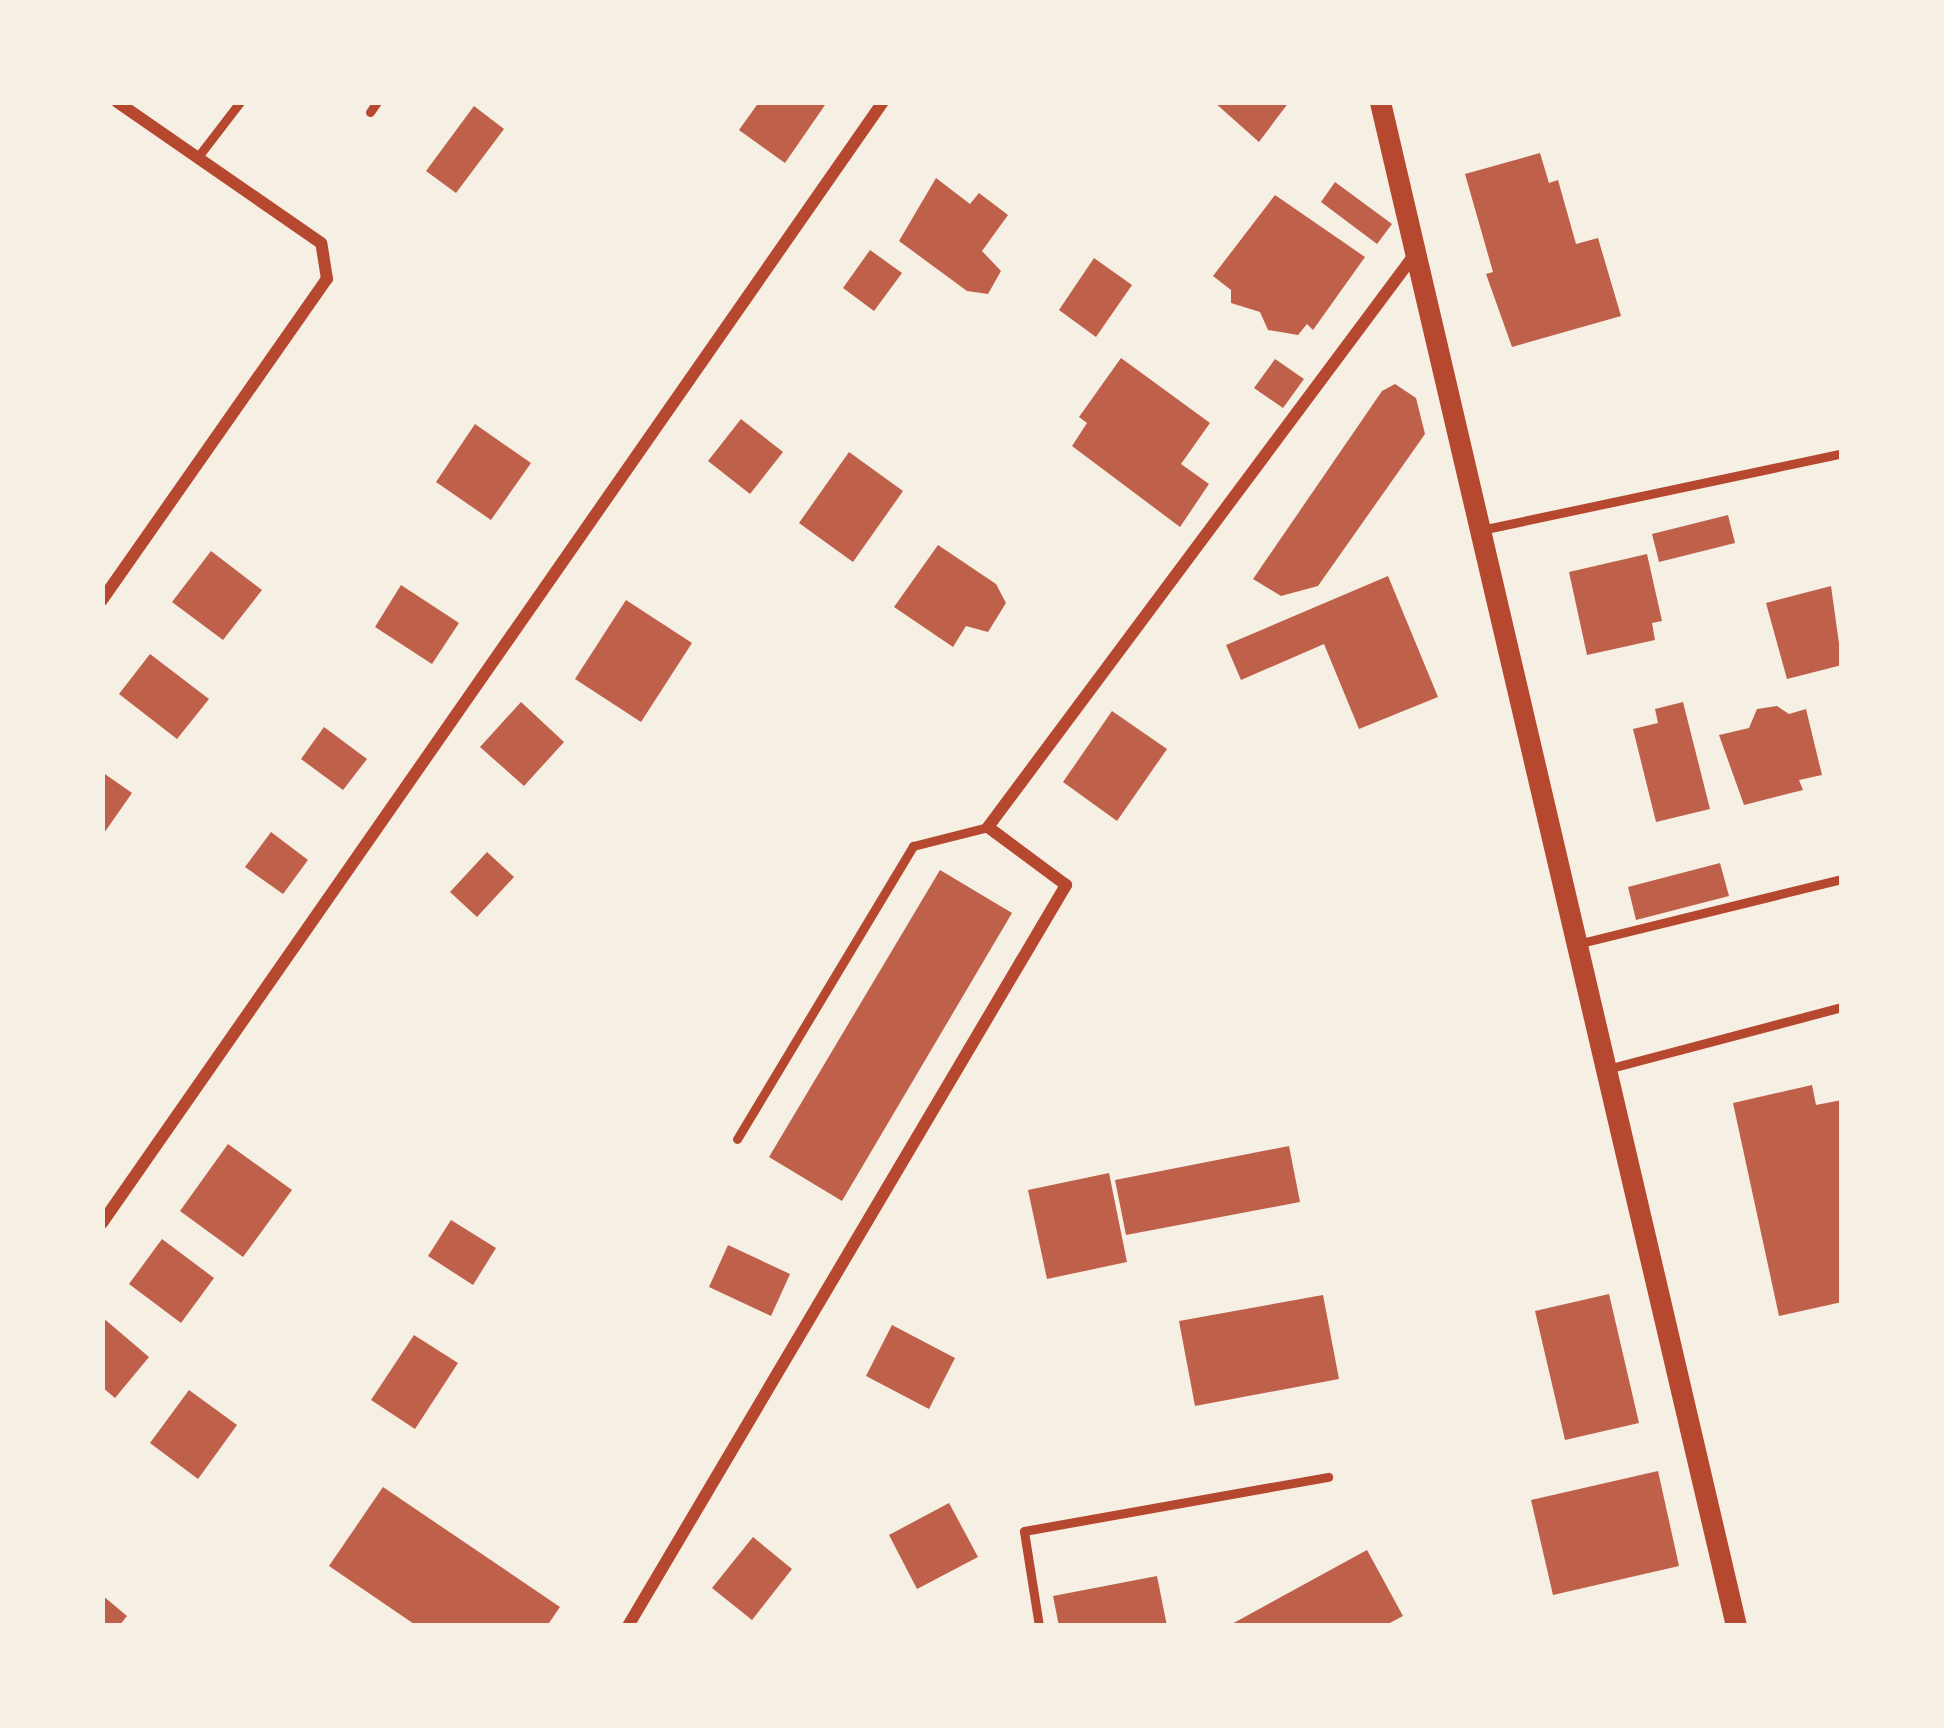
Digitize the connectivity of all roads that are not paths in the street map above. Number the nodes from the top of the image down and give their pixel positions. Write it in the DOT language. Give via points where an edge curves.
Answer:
graph roads {
  1 [pos="117,102"];
  2 [pos="240,102"];
  3 [pos="883,102"];
  4 [pos="1380,102"];
  5 [pos="197,158"];
  6 [pos="1415,254"];
  7 [pos="1842,453"];
  8 [pos="1481,530"];
  9 [pos="102,600"];
  10 [pos="988,827"];
  11 [pos="1842,879"];
  12 [pos="1581,943"];
  13 [pos="1842,1007"];
  14 [pos="1611,1068"];
  15 [pos="737,1139"];
  16 [pos="102,1223"];
  17 [pos="1328,1477"];
  18 [pos="628,1626"];
  19 [pos="1039,1626"];
  20 [pos="1736,1626"];
  1 -- 5 [label="street"];
  2 -- 5 [label="lane"];
  3 -- 16 [label="street"];
  4 -- 6 [label="street"];
  5 -- 9 [label="street" via="321,243 327,279"];
  6 -- 8 [label="street"];
  6 -- 10 [label="street"];
  7 -- 8 [label="lane"];
  8 -- 12 [label="street"];
  10 -- 15 [label="lane" via="913,846"];
  10 -- 18 [label="street" via="1066,885"];
  11 -- 12 [label="lane"];
  12 -- 14 [label="street"];
  13 -- 14 [label="lane"];
  14 -- 20 [label="street"];
  17 -- 19 [label="lane" via="1024,1531"];
}
